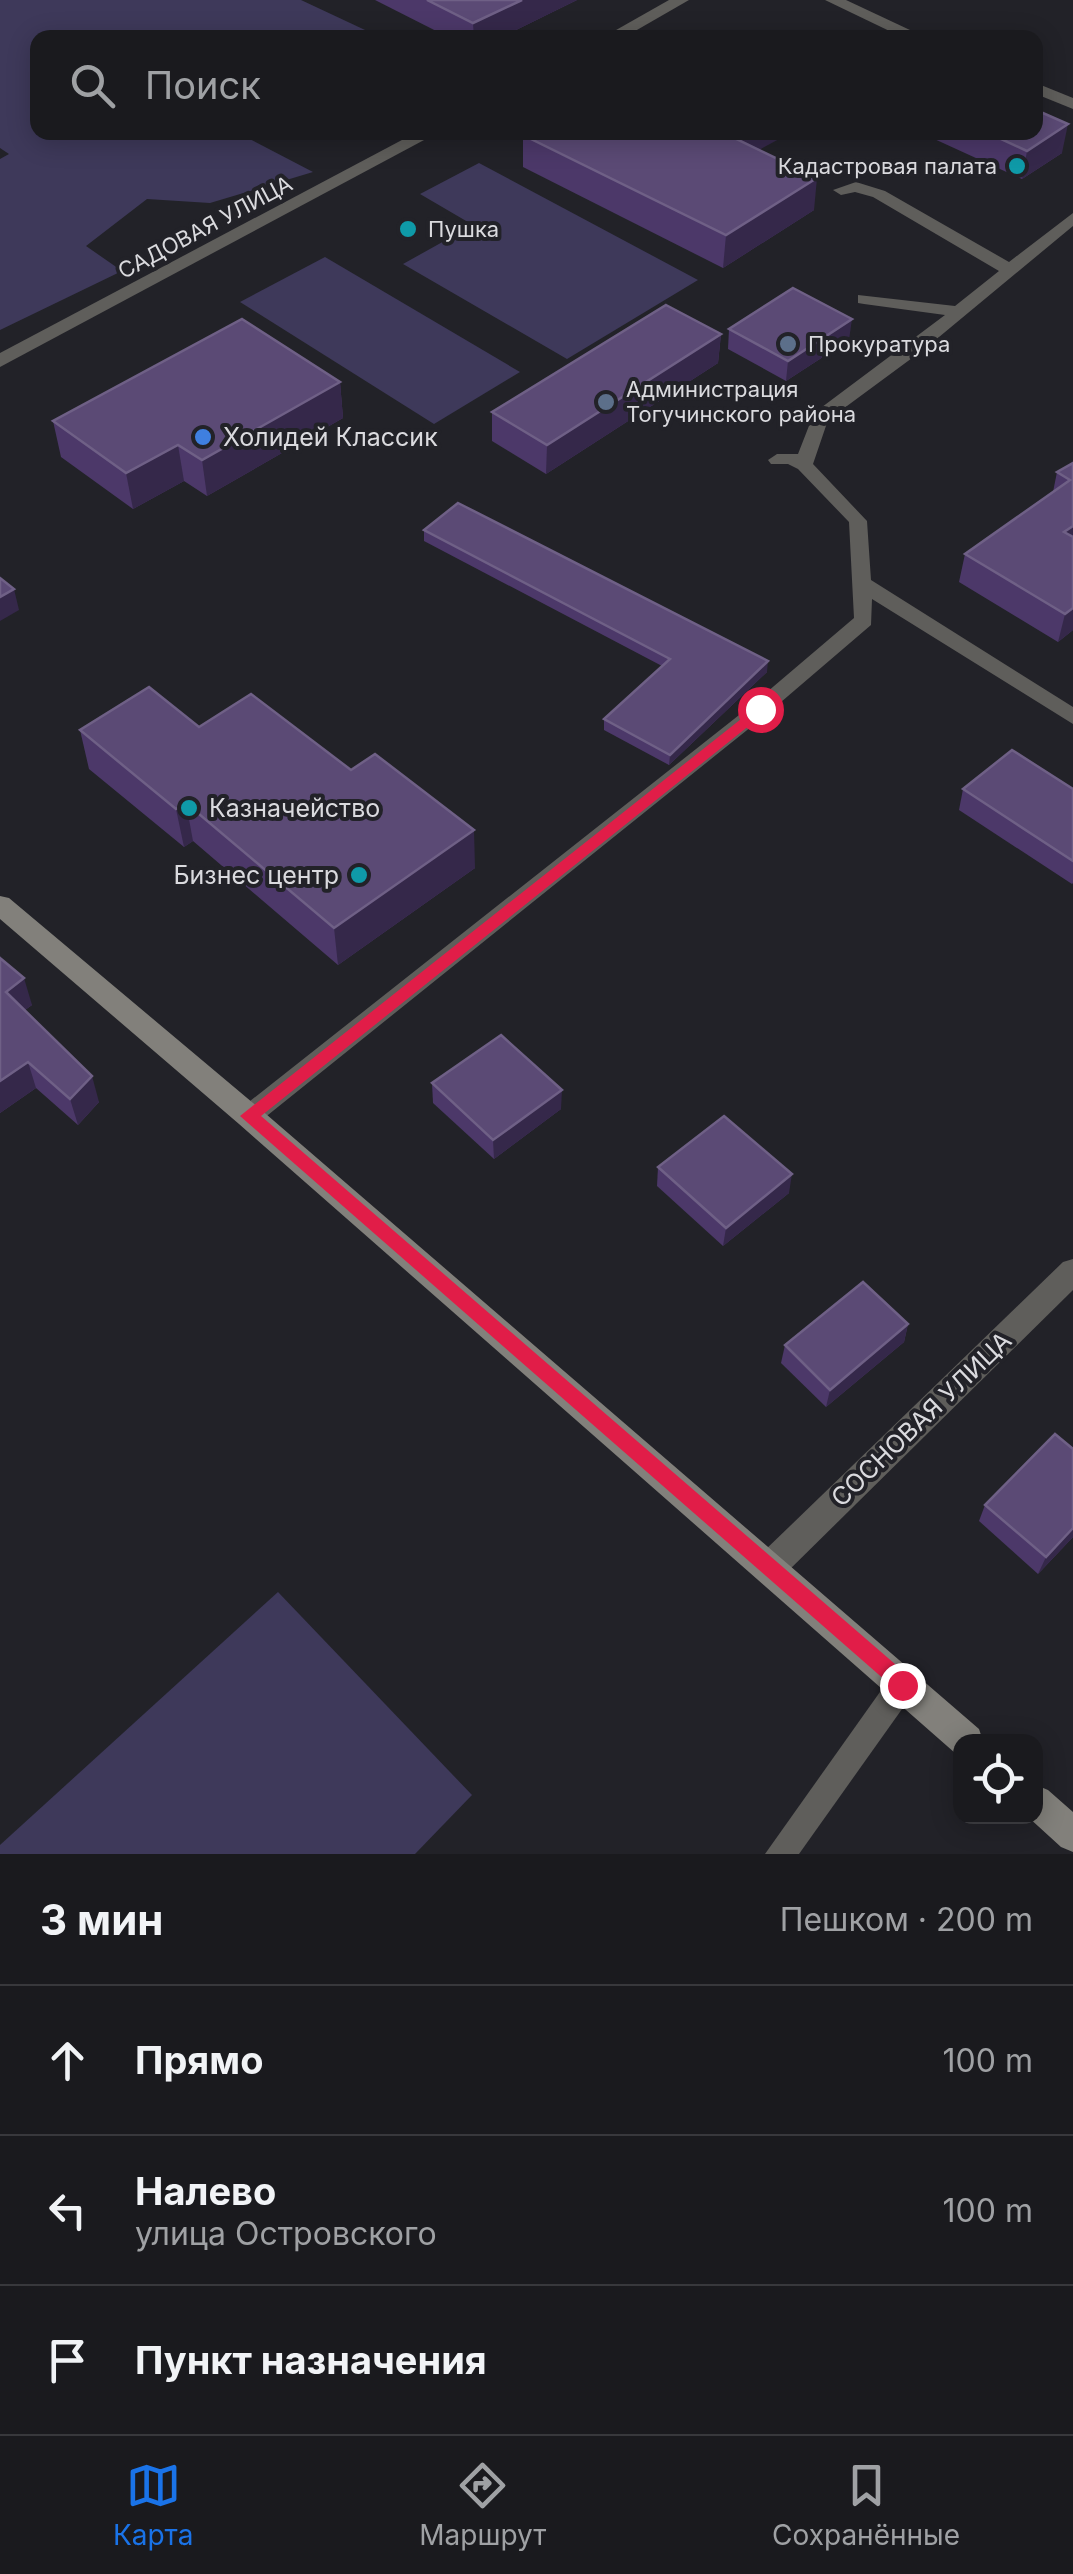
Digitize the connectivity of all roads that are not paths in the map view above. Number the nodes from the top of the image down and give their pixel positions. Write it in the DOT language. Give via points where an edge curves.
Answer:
graph roads {
  1 [pos="681,0"];
  2 [pos="833,0"];
  3 [pos="625,30"];
  4 [pos="901,30"];
  5 [pos="1043,91"];
  6 [pos="1073,104"];
  7 [pos="416,140"];
  8 [pos="841,190"];
  9 [pos="1073,218"];
  10 [pos="1010,270"];
  11 [pos="864,299"];
  12 [pos="959,312"];
  13 [pos="0,360"];
  14 [pos="777,460"];
  15 [pos="804,465"];
  16 [pos="862,583"];
  17 [pos="1073,717"];
  18 [pos="0,905"];
  19 [pos="249,1116"];
  20 [pos="1073,1270"];
  21 [pos="770,1567"];
  22 [pos="902,1685"];
  23 [pos="958,1734"];
  24 [pos="1043,1808"];
  25 [pos="1073,1835"];
  26 [pos="780,1854"];
  1 -- 3 [label="street"];
  2 -- 4 [label="street"];
  5 -- 6 [label="street"];
  7 -- 13 [label="street, САДОВАЯ УЛИЦА"];
  8 -- 10 [label="lane" via="879,194"];
  9 -- 10 [label="lane"];
  10 -- 12 [label="lane"];
  11 -- 12 [label="lane"];
  12 -- 15 [label="lane" via="820,417"];
  14 -- 15 [label="lane"];
  15 -- 16 [label="lane" via="858,521"];
  16 -- 17 [label="lane"];
  16 -- 19 [label="lane" via="864,620"];
  18 -- 19 [label="street"];
  19 -- 21 [label="street"];
  20 -- 21 [label="street, СОСНОВАЯ УЛИЦА"];
  21 -- 22 [label="street"];
  22 -- 23 [label="street"];
  22 -- 26 [label="lane"];
  24 -- 25 [label="street"];
}
